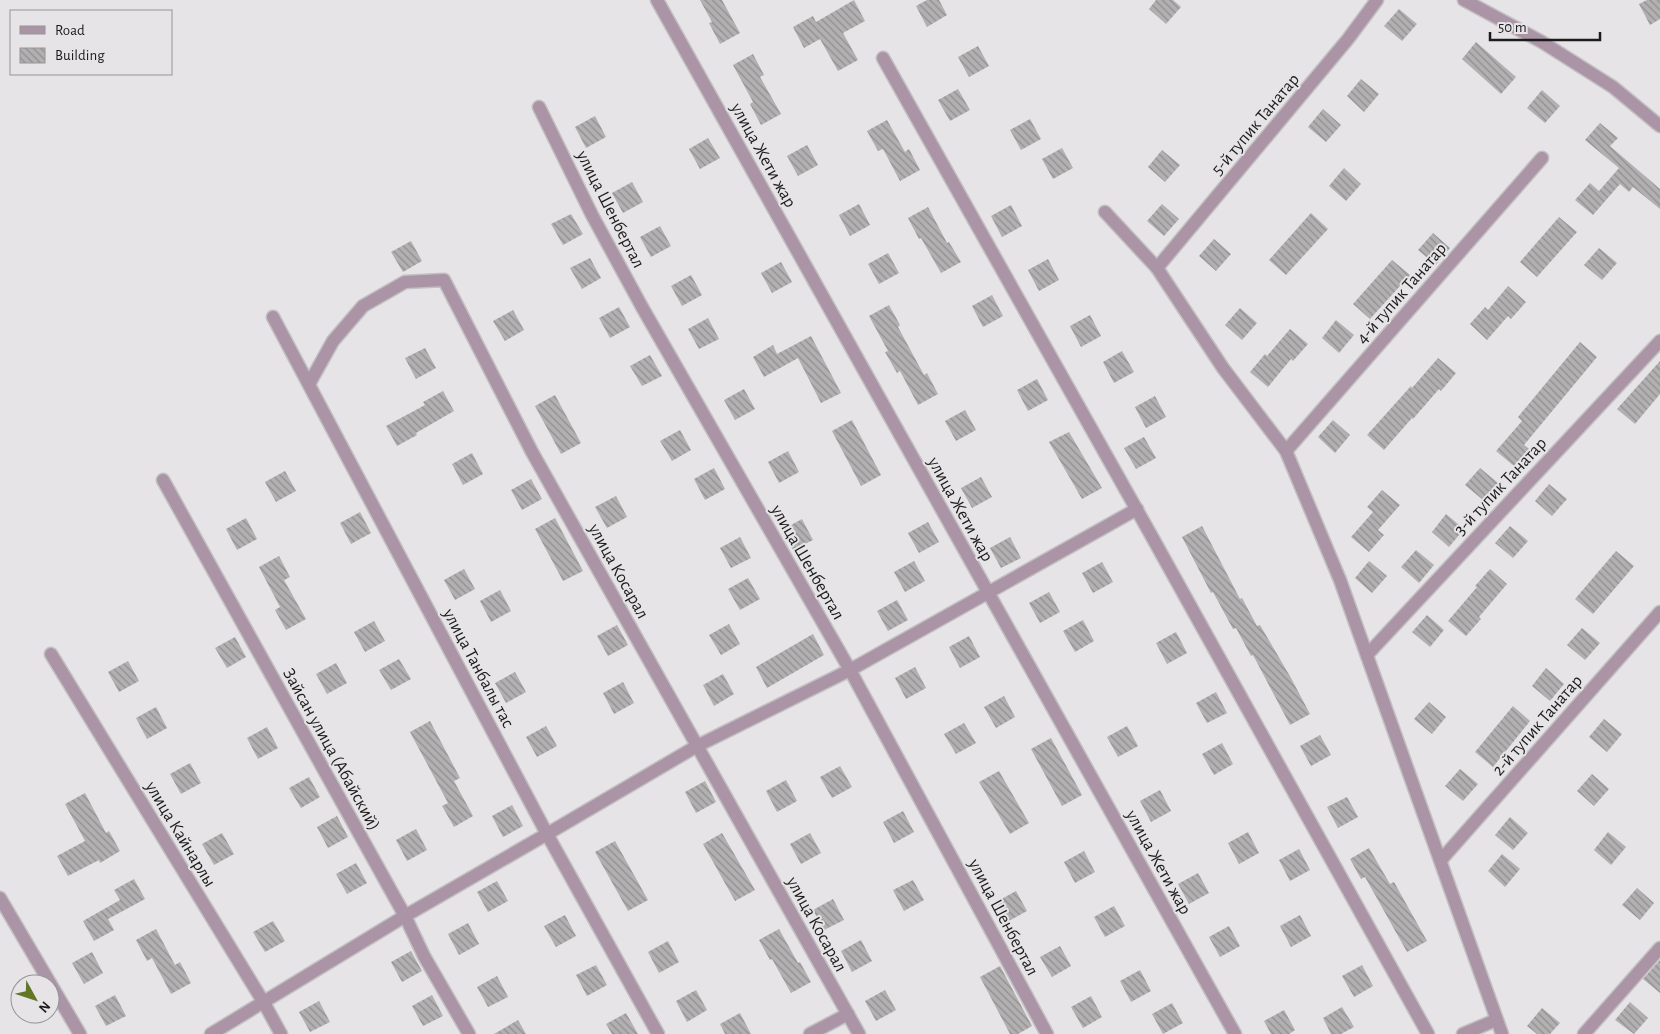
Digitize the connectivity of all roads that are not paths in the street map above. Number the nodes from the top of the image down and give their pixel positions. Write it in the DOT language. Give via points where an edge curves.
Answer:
graph roads {
  1 [pos="657,0"];
  2 [pos="1377,0"];
  3 [pos="1464,0"];
  4 [pos="883,58"];
  5 [pos="539,106"];
  6 [pos="1660,126"];
  7 [pos="1542,158"];
  8 [pos="1105,212"];
  9 [pos="1157,268"];
  10 [pos="273,317"];
  11 [pos="1660,341"];
  12 [pos="309,384"];
  13 [pos="1286,450"];
  14 [pos="163,480"];
  15 [pos="1137,509"];
  16 [pos="988,593"];
  17 [pos="1660,612"];
  18 [pos="51,654"];
  19 [pos="1366,655"];
  20 [pos="850,670"];
  21 [pos="697,746"];
  22 [pos="547,834"];
  23 [pos="1441,860"];
  24 [pos="0,898"];
  25 [pos="405,916"];
  26 [pos="1660,948"];
  27 [pos="264,1003"];
  28 [pos="848,1014"];
  29 [pos="1496,1020"];
  30 [pos="80,1034"];
  31 [pos="211,1034"];
  32 [pos="280,1034"];
  33 [pos="469,1034"];
  34 [pos="658,1034"];
  35 [pos="810,1034"];
  36 [pos="859,1034"];
  37 [pos="1047,1034"];
  38 [pos="1235,1034"];
  39 [pos="1428,1034"];
  40 [pos="1463,1034"];
  41 [pos="1502,1034"];
  42 [pos="1584,1034"];
  1 -- 16 [label="street, улица Жети жар"];
  2 -- 9 [label="street, 5-й тупик Танатар"];
  3 -- 6 [label="street" via="1542,42 1613,86"];
  4 -- 15 [label="street"];
  5 -- 20 [label="street, улица Шенбертал" via="592,215 642,306"];
  7 -- 13 [label="street, 4-й тупик Танатар"];
  8 -- 9 [label="street"];
  9 -- 13 [label="street" via="1223,368"];
  10 -- 12 [label="street, улица Танбалы тас"];
  11 -- 19 [label="street, 3-й тупик Танатар"];
  12 -- 21 [label="street, улица Косарал" via="333,341 363,306 405,282 444,280 532,452"];
  12 -- 22 [label="street, улица Танбалы тас"];
  13 -- 19 [label="street" via="1340,580"];
  14 -- 25 [label="street, Зайсан улица (Абайский)"];
  15 -- 16 [label="street"];
  15 -- 39 [label="street"];
  16 -- 20 [label="street"];
  16 -- 38 [label="street, улица Жети жар"];
  17 -- 23 [label="street, 2-й тупик Танатар"];
  18 -- 27 [label="street, улица Кайнарлы"];
  19 -- 23 [label="street"];
  20 -- 21 [label="street"];
  20 -- 37 [label="street, улица Шенбертал"];
  21 -- 22 [label="street"];
  21 -- 28 [label="street, улица Косарал"];
  22 -- 25 [label="street"];
  22 -- 34 [label="street, улица Танбалы тас"];
  23 -- 29 [label="street"];
  24 -- 30 [label="street"];
  25 -- 27 [label="street"];
  25 -- 33 [label="street, Зайсан улица (Абайский)"];
  26 -- 42 [label="street"];
  27 -- 31 [label="street"];
  27 -- 32 [label="street, улица Кайнарлы"];
  28 -- 35 [label="street"];
  28 -- 36 [label="street, улица Косарал"];
  29 -- 40 [label="street"];
  29 -- 41 [label="street"];
}
